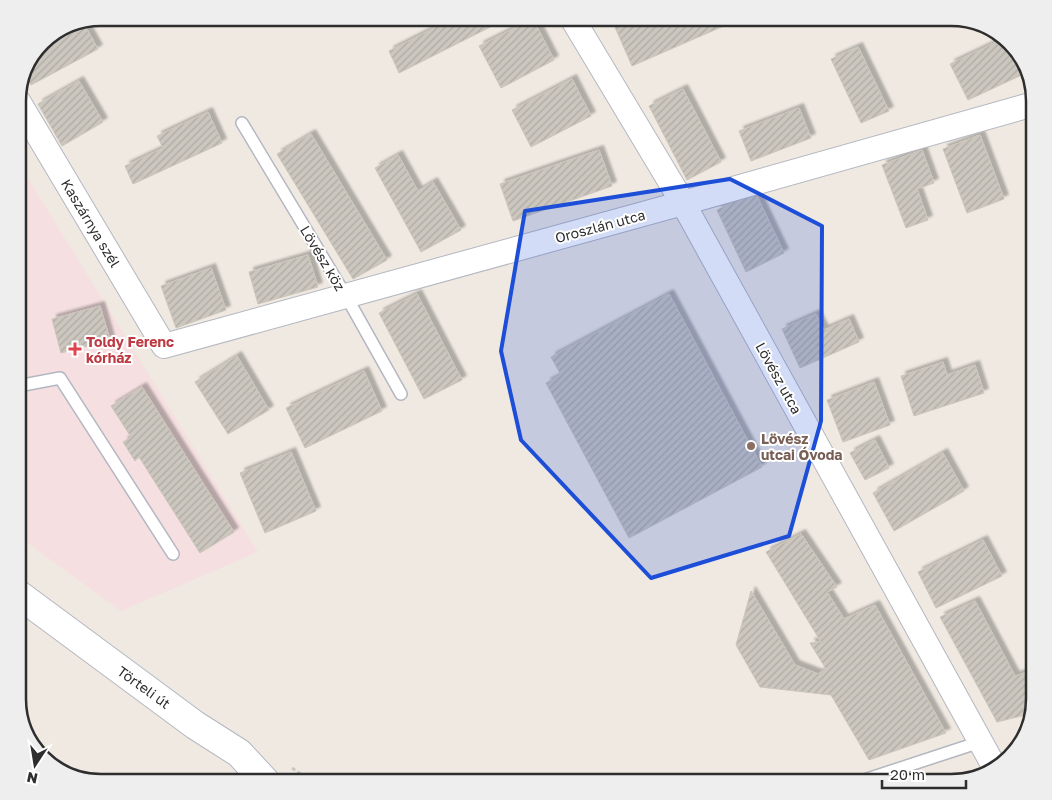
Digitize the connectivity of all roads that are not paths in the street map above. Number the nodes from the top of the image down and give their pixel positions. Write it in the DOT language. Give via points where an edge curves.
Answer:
graph roads {
  1 [pos="577,26"];
  2 [pos="1026,106"];
  3 [pos="26,114"];
  4 [pos="242,123"];
  5 [pos="683,203"];
  6 [pos="346,296"];
  7 [pos="164,346"];
  8 [pos="26,384"];
  9 [pos="401,394"];
  10 [pos="173,554"];
  11 [pos="26,600"];
  12 [pos="980,742"];
  13 [pos="991,762"];
  14 [pos="259,774"];
  15 [pos="882,774"];
  1 -- 5 [label="street, Lövész utca"];
  2 -- 5 [label="street, Oroszlán utca"];
  3 -- 7 [label="street, Kaszárnya szél"];
  4 -- 6 [label="lane, Lövész köz"];
  5 -- 6 [label="street, Oroszlán utca"];
  5 -- 12 [label="street, Lövész utca"];
  6 -- 7 [label="street, Oroszlán utca"];
  6 -- 9 [label="lane, Lövész köz"];
  8 -- 10 [label="lane" via="60,378"];
  11 -- 14 [label="main road, Törteli út" via="195,725 239,753"];
  12 -- 13 [label="street, Lövész utca"];
  12 -- 15 [label="lane"];
}
